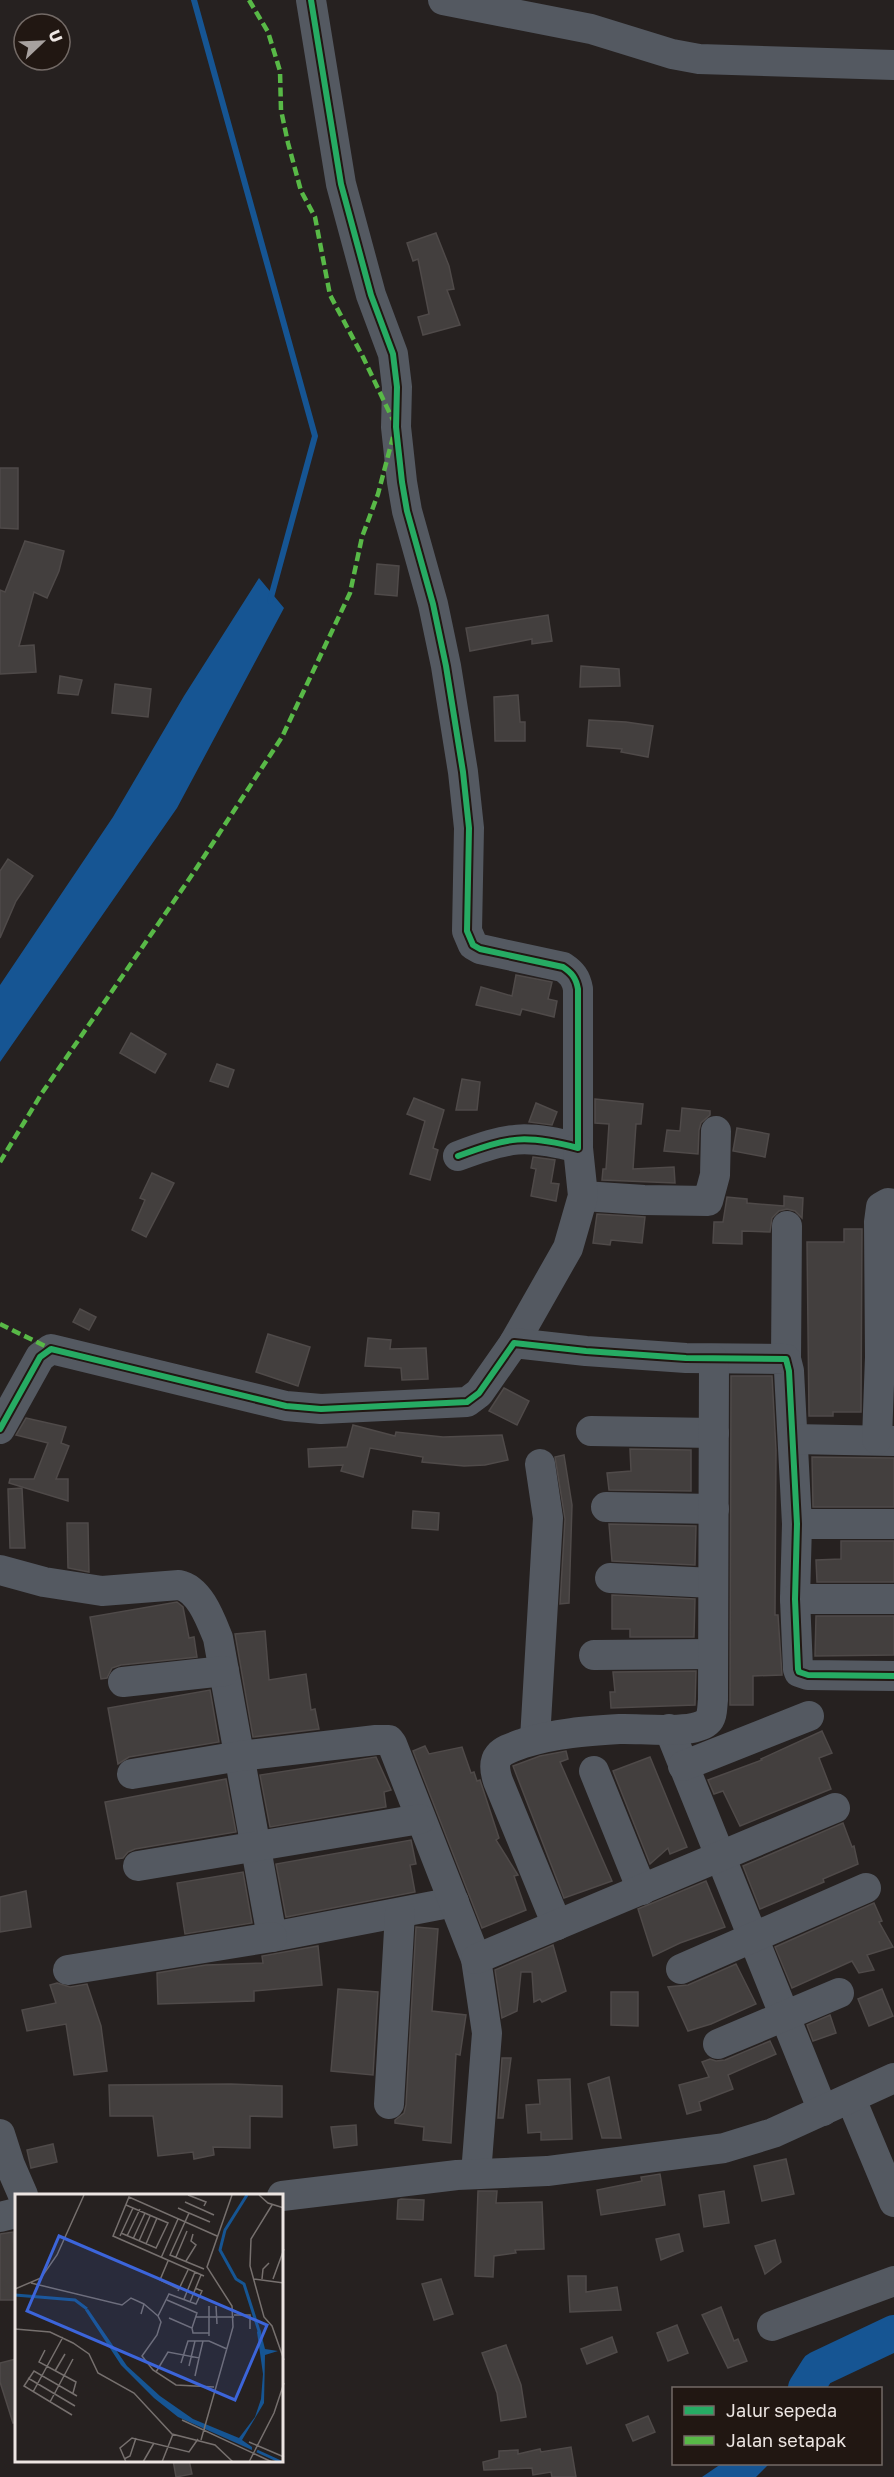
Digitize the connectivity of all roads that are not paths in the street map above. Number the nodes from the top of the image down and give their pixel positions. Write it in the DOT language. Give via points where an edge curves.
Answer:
graph roads {
  1 [pos="311,0"];
  2 [pos="443,0"];
  3 [pos="894,65"];
  4 [pos="716,1131"];
  5 [pos="578,1148"];
  6 [pos="458,1156"];
  7 [pos="583,1196"];
  8 [pos="894,1204"];
  9 [pos="787,1226"];
  10 [pos="514,1343"];
  11 [pos="887,1357"];
  12 [pos="786,1359"];
  13 [pos="714,1360"];
  14 [pos="0,1429"];
  15 [pos="591,1431"];
  16 [pos="714,1433"];
  17 [pos="793,1439"];
  18 [pos="886,1440"];
  19 [pos="540,1464"];
  20 [pos="606,1507"];
  21 [pos="714,1509"];
  22 [pos="797,1524"];
  23 [pos="894,1524"];
  24 [pos="0,1570"];
  25 [pos="610,1578"];
  26 [pos="713,1583"];
  27 [pos="795,1599"];
  28 [pos="894,1599"];
  29 [pos="712,1654"];
  30 [pos="594,1655"];
  31 [pos="224,1671"];
  32 [pos="894,1676"];
  33 [pos="123,1682"];
  34 [pos="808,1716"];
  35 [pos="669,1729"];
  36 [pos="535,1739"];
  37 [pos="240,1756"];
  38 [pos="683,1766"];
  39 [pos="594,1771"];
  40 [pos="132,1774"];
  41 [pos="835,1808"];
  42 [pos="420,1819"];
  43 [pos="256,1847"];
  44 [pos="720,1858"];
  45 [pos="138,1866"];
  46 [pos="866,1888"];
  47 [pos="642,1890"];
  48 [pos="454,1902"];
  49 [pos="400,1913"];
  50 [pos="557,1925"];
  51 [pos="272,1937"];
  52 [pos="753,1937"];
  53 [pos="476,1959"];
  54 [pos="681,1969"];
  55 [pos="68,1970"];
  56 [pos="839,1993"];
  57 [pos="786,2016"];
  58 [pos="718,2044"];
  59 [pos="894,2078"];
  60 [pos="851,2099"];
  61 [pos="389,2104"];
  62 [pos="824,2111"];
  63 [pos="0,2134"];
  64 [pos="476,2174"];
  65 [pos="23,2194"];
  66 [pos="284,2196"];
  67 [pos="894,2202"];
  68 [pos="15,2213"];
  69 [pos="0,2217"];
  70 [pos="894,2281"];
  71 [pos="772,2326"];
  1 -- 5 [label="street" via="341,184 371,295 393,354 402,482 446,666 469,828 467,931 473,945 480,949 563,967 577,981"];
  2 -- 3 [label="street" via="591,29 699,59"];
  4 -- 7 [label="street" via="715,1175 708,1201"];
  5 -- 6 [label="street" via="530,1137 503,1140"];
  5 -- 7 [label="street"];
  7 -- 10 [label="street" via="568,1248"];
  8 -- 11 [label="street" via="888,1203 880,1213"];
  9 -- 12 [label="street"];
  10 -- 13 [label="street"];
  10 -- 14 [label="street" via="479,1393 467,1402 321,1409 286,1406 51,1349 40,1357"];
  11 -- 18 [label="street"];
  12 -- 13 [label="street"];
  12 -- 17 [label="street"];
  13 -- 16 [label="street"];
  15 -- 16 [label="street"];
  16 -- 21 [label="street"];
  17 -- 18 [label="street"];
  17 -- 22 [label="street"];
  19 -- 36 [label="street" via="548,1518"];
  20 -- 21 [label="street"];
  21 -- 26 [label="street"];
  22 -- 23 [label="street"];
  22 -- 27 [label="street"];
  24 -- 31 [label="street" via="102,1591 186,1586 208,1614 218,1638"];
  25 -- 26 [label="street"];
  26 -- 29 [label="street"];
  27 -- 28 [label="street"];
  27 -- 32 [label="street" via="799,1672"];
  29 -- 30 [label="street"];
  29 -- 35 [label="street" via="710,1719 693,1727"];
  31 -- 33 [label="street"];
  31 -- 37 [label="street"];
  34 -- 38 [label="street"];
  35 -- 36 [label="street" via="621,1729"];
  35 -- 38 [label="street"];
  36 -- 50 [label="street" via="505,1750 494,1766"];
  37 -- 40 [label="street"];
  37 -- 42 [label="street" via="389,1740"];
  37 -- 43 [label="street"];
  38 -- 44 [label="street"];
  39 -- 47 [label="street"];
  41 -- 44 [label="street"];
  42 -- 43 [label="street"];
  42 -- 48 [label="street"];
  43 -- 45 [label="street"];
  43 -- 51 [label="street"];
  44 -- 47 [label="street"];
  44 -- 52 [label="street"];
  46 -- 52 [label="street"];
  47 -- 50 [label="street"];
  48 -- 49 [label="street"];
  48 -- 53 [label="street"];
  49 -- 51 [label="street"];
  49 -- 61 [label="street"];
  50 -- 53 [label="street"];
  51 -- 55 [label="street"];
  52 -- 54 [label="street"];
  52 -- 57 [label="street"];
  53 -- 64 [label="street" via="487,2033"];
  56 -- 57 [label="street"];
  57 -- 58 [label="street"];
  57 -- 62 [label="street"];
  59 -- 60 [label="street"];
  60 -- 62 [label="street"];
  60 -- 67 [label="street"];
  62 -- 64 [label="street" via="774,2133 724,2148 547,2171"];
  63 -- 65 [label="street"];
  64 -- 66 [label="street"];
  68 -- 69 [label="street"];
  70 -- 71 [label="street"];
}
